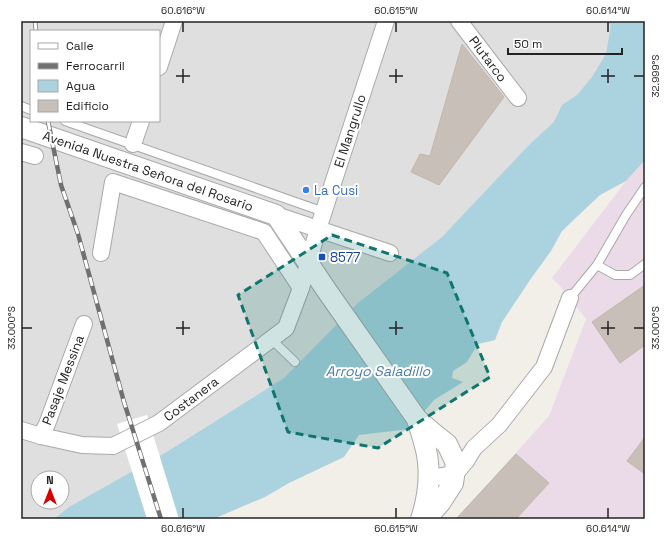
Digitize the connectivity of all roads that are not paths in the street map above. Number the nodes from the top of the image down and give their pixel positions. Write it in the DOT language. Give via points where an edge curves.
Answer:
graph roads {
  1 [pos="174,21"];
  2 [pos="386,21"];
  3 [pos="460,21"];
  4 [pos="160,64"];
  5 [pos="518,98"];
  6 [pos="68,122"];
  7 [pos="141,122"];
  8 [pos="21,127"];
  9 [pos="133,144"];
  10 [pos="645,187"];
  11 [pos="324,212"];
  12 [pos="276,215"];
  13 [pos="318,229"];
  14 [pos="101,253"];
  15 [pos="390,253"];
  16 [pos="308,263"];
  17 [pos="645,264"];
  18 [pos="597,265"];
  19 [pos="301,288"];
  20 [pos="570,298"];
  21 [pos="84,324"];
  22 [pos="271,339"];
  23 [pos="295,362"];
  24 [pos="418,419"];
  25 [pos="21,430"];
  26 [pos="41,436"];
  27 [pos="474,448"];
  28 [pos="450,451"];
  29 [pos="428,467"];
  30 [pos="455,474"];
  31 [pos="421,519"];
  32 [pos="426,519"];
  1 -- 4 [label="street"];
  2 -- 11 [label="street, El Mangrullo"];
  3 -- 5 [label="street, Plutarco"];
  6 -- 9 [label="lane"];
  7 -- 9 [label="street"];
  8 -- 12 [label="street, Avenida Nuestra Señora del Rosario"];
  9 -- 11 [label="lane"];
  10 -- 18 [label="lane"];
  11 -- 13 [label="street, El Mangrullo"];
  12 -- 13 [label="street, Avenida Nuestra Señora del Rosario"];
  12 -- 16 [label="street"];
  13 -- 15 [label="street, Avenida Nuestra Señora del Rosario"];
  13 -- 16 [label="street, El Mangrullo"];
  14 -- 19 [label="street" via="113,182 264,232"];
  16 -- 19 [label="street, Costanera"];
  16 -- 24 [label="street"];
  17 -- 18 [label="lane" via="630,275 615,275"];
  18 -- 20 [label="lane"];
  19 -- 22 [label="street, Costanera" via="286,328"];
  20 -- 27 [label="street" via="544,367 499,425"];
  21 -- 26 [label="street, Pasaje Messina"];
  22 -- 23 [label="lane"];
  22 -- 26 [label="street, Costanera" via="159,423 113,446 82,445"];
  24 -- 28 [label="street" via="447,444"];
  24 -- 29 [label="street"];
  25 -- 26 [label="street, Costanera"];
  27 -- 28 [label="street"];
  27 -- 30 [label="street"];
  28 -- 29 [label="street" via="440,453"];
  28 -- 30 [label="street" via="456,463"];
  29 -- 30 [label="street" via="437,477"];
  29 -- 31 [label="street" via="428,484"];
  30 -- 32 [label="street" via="453,483"];
}
